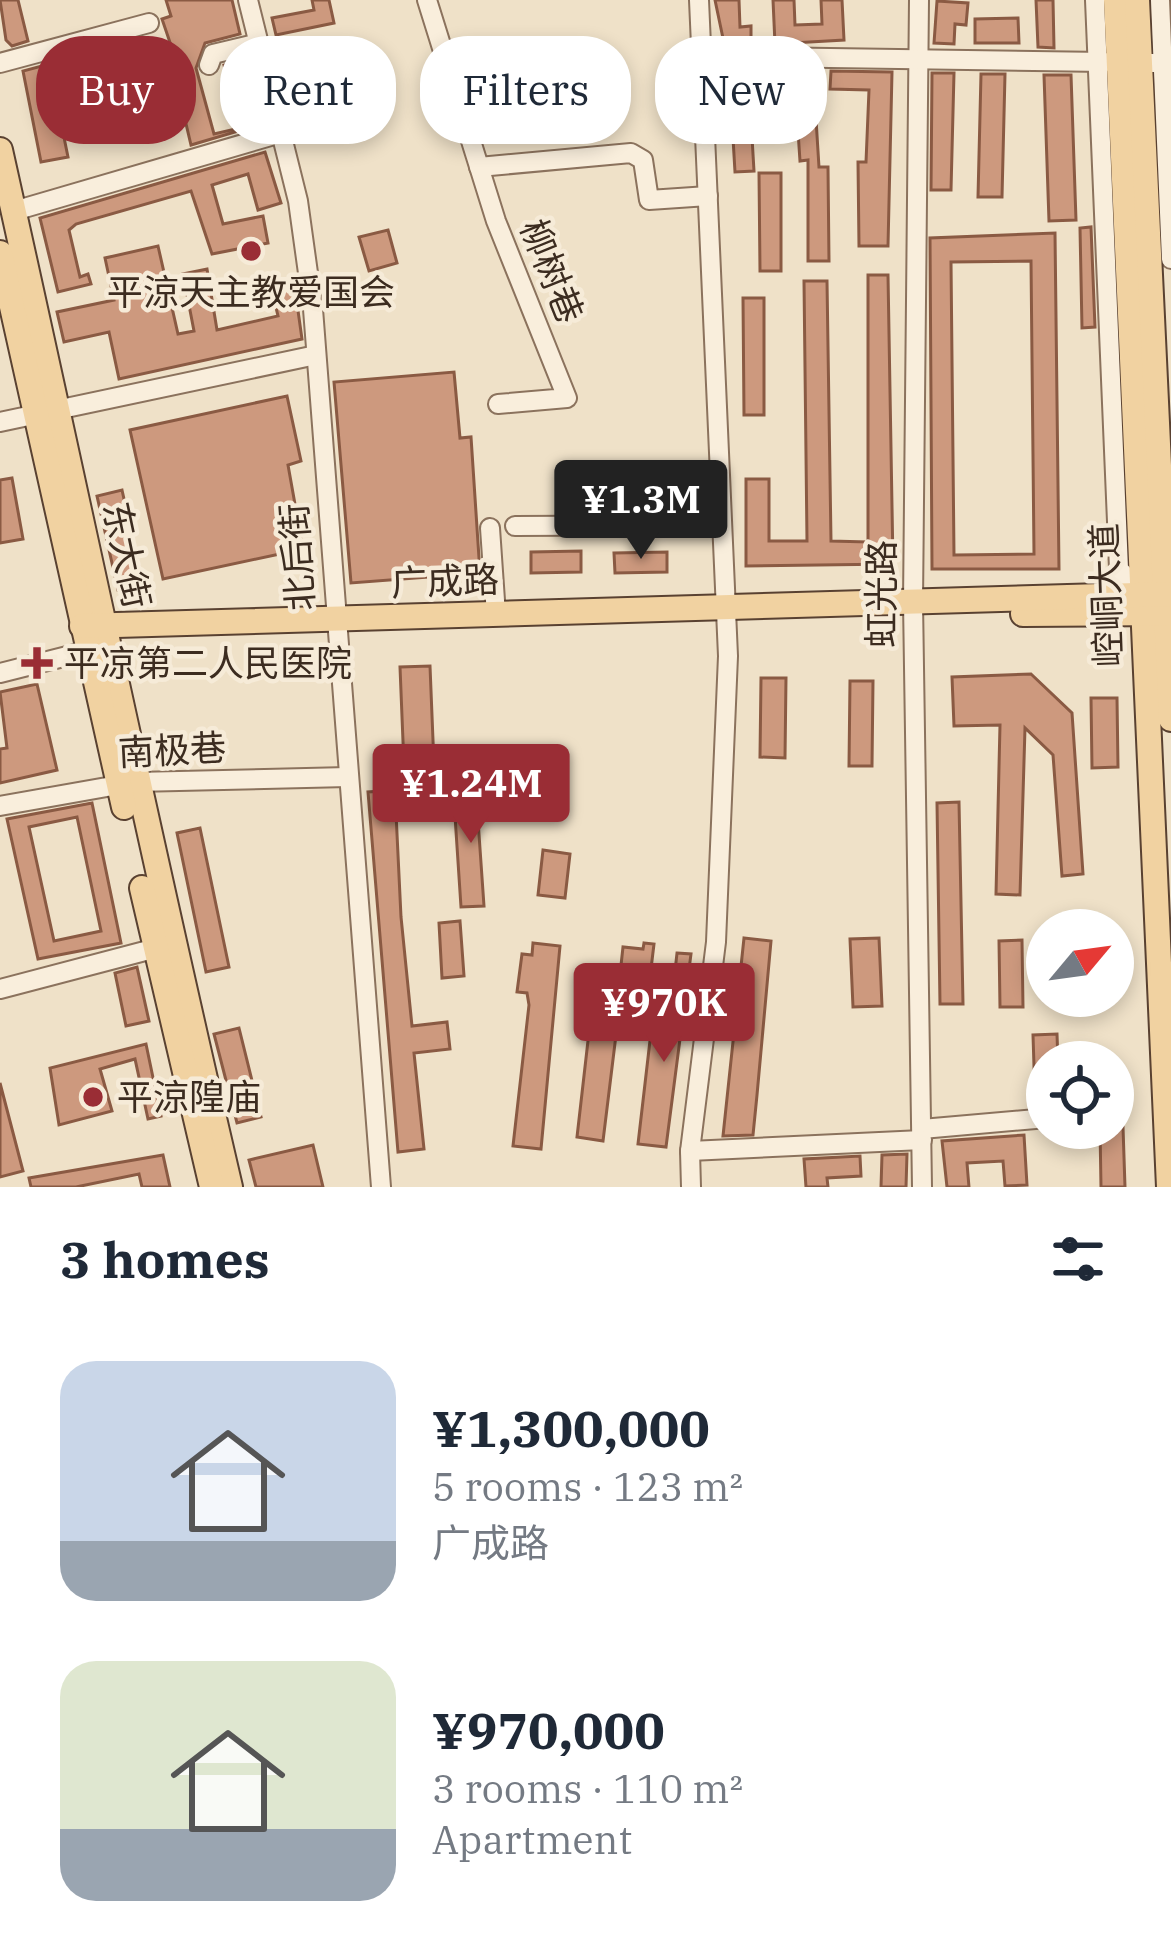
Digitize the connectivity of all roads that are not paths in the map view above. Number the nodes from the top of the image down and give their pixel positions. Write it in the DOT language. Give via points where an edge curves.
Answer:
graph roads {
  1 [pos="248,0"];
  2 [pos="428,0"];
  3 [pos="699,0"];
  4 [pos="919,0"];
  5 [pos="1095,0"];
  6 [pos="1116,0"];
  7 [pos="1137,0"];
  8 [pos="1160,0"];
  9 [pos="149,22"];
  10 [pos="257,36"];
  11 [pos="701,36"];
  12 [pos="220,52"];
  13 [pos="827,58"];
  14 [pos="915,59"];
  15 [pos="0,63"];
  16 [pos="1138,63"];
  17 [pos="209,65"];
  18 [pos="243,144"];
  19 [pos="284,144"];
  20 [pos="706,144"];
  21 [pos="0,150"];
  22 [pos="479,167"];
  23 [pos="708,196"];
  24 [pos="14,211"];
  25 [pos="0,253"];
  26 [pos="1171,259"];
  27 [pos="316,355"];
  28 [pos="498,404"];
  29 [pos="46,414"];
  30 [pos="1164,418"];
  31 [pos="0,422"];
  32 [pos="1165,482"];
  33 [pos="722,525"];
  34 [pos="515,526"];
  35 [pos="490,528"];
  36 [pos="1161,601"];
  37 [pos="913,608"];
  38 [pos="496,615"];
  39 [pos="726,615"];
  40 [pos="336,627"];
  41 [pos="94,638"];
  42 [pos="0,673"];
  43 [pos="1171,719"];
  44 [pos="348,777"];
  45 [pos="127,783"];
  46 [pos="0,806"];
  47 [pos="164,945"];
  48 [pos="0,989"];
  49 [pos="1026,1121"];
  50 [pos="922,1135"];
  51 [pos="691,1151"];
  52 [pos="212,1187"];
  53 [pos="230,1187"];
  54 [pos="381,1187"];
  55 [pos="692,1187"];
  56 [pos="922,1187"];
  57 [pos="1169,1187"];
  1 -- 10 [label="street, 北后街"];
  2 -- 22 [label="street, 柳树巷"];
  3 -- 11 [label="street"];
  4 -- 14 [label="street, 虹光路"];
  5 -- 16 [label="street"];
  6 -- 16 [label="main road, 崆峒大道"];
  7 -- 16 [label="main road, 崆峒大道"];
  8 -- 16 [label="street"];
  9 -- 15 [label="street"];
  12 -- 17 [label="street"];
  13 -- 14 [label="street"];
  14 -- 16 [label="street"];
  14 -- 37 [label="street, 虹光路"];
  16 -- 26 [label="street"];
  16 -- 30 [label="main road, 崆峒大道"];
  16 -- 36 [label="main road, 崆峒大道"];
  18 -- 24 [label="street"];
  19 -- 27 [label="street, 北后街"];
  20 -- 23 [label="street"];
  21 -- 24 [label="main road, 东大街"];
  22 -- 23 [label="street, 柳树巷" via="631,153 643,160 649,200"];
  22 -- 28 [label="street, 柳树巷" via="567,398"];
  23 -- 33 [label="street"];
  24 -- 29 [label="main road, 东大街"];
  25 -- 29 [label="main road, 东大街"];
  27 -- 29 [label="street"];
  27 -- 40 [label="street, 北后街"];
  29 -- 31 [label="street"];
  29 -- 41 [label="main road, 东大街"];
  30 -- 32 [label="main road, 崆峒大道"];
  32 -- 36 [label="main road, 崆峒大道"];
  33 -- 34 [label="street"];
  33 -- 39 [label="street"];
  35 -- 38 [label="street"];
  36 -- 37 [label="main road, 广成路"];
  36 -- 43 [label="main road, 崆峒大道"];
  36 -- 57 [label="main road, 崆峒大道"];
  37 -- 39 [label="main road, 广成路"];
  37 -- 50 [label="street, 虹光路"];
  38 -- 39 [label="main road, 广成路"];
  38 -- 40 [label="main road, 广成路"];
  39 -- 40 [label="main road, 广成路"];
  39 -- 51 [label="street" via="716,942"];
  40 -- 41 [label="main road, 广成路"];
  40 -- 44 [label="street, 北后街"];
  41 -- 42 [label="street"];
  41 -- 45 [label="main road, 东大街"];
  44 -- 45 [label="street, 南极巷"];
  44 -- 54 [label="street, 北后街"];
  45 -- 46 [label="street, 南极巷"];
  45 -- 47 [label="main road, 东大街"];
  47 -- 48 [label="street"];
  47 -- 52 [label="main road, 东大街"];
  47 -- 53 [label="main road, 东大街"];
  49 -- 50 [label="street"];
  50 -- 51 [label="street"];
  50 -- 56 [label="street, 虹光路"];
  51 -- 55 [label="street"];
}
